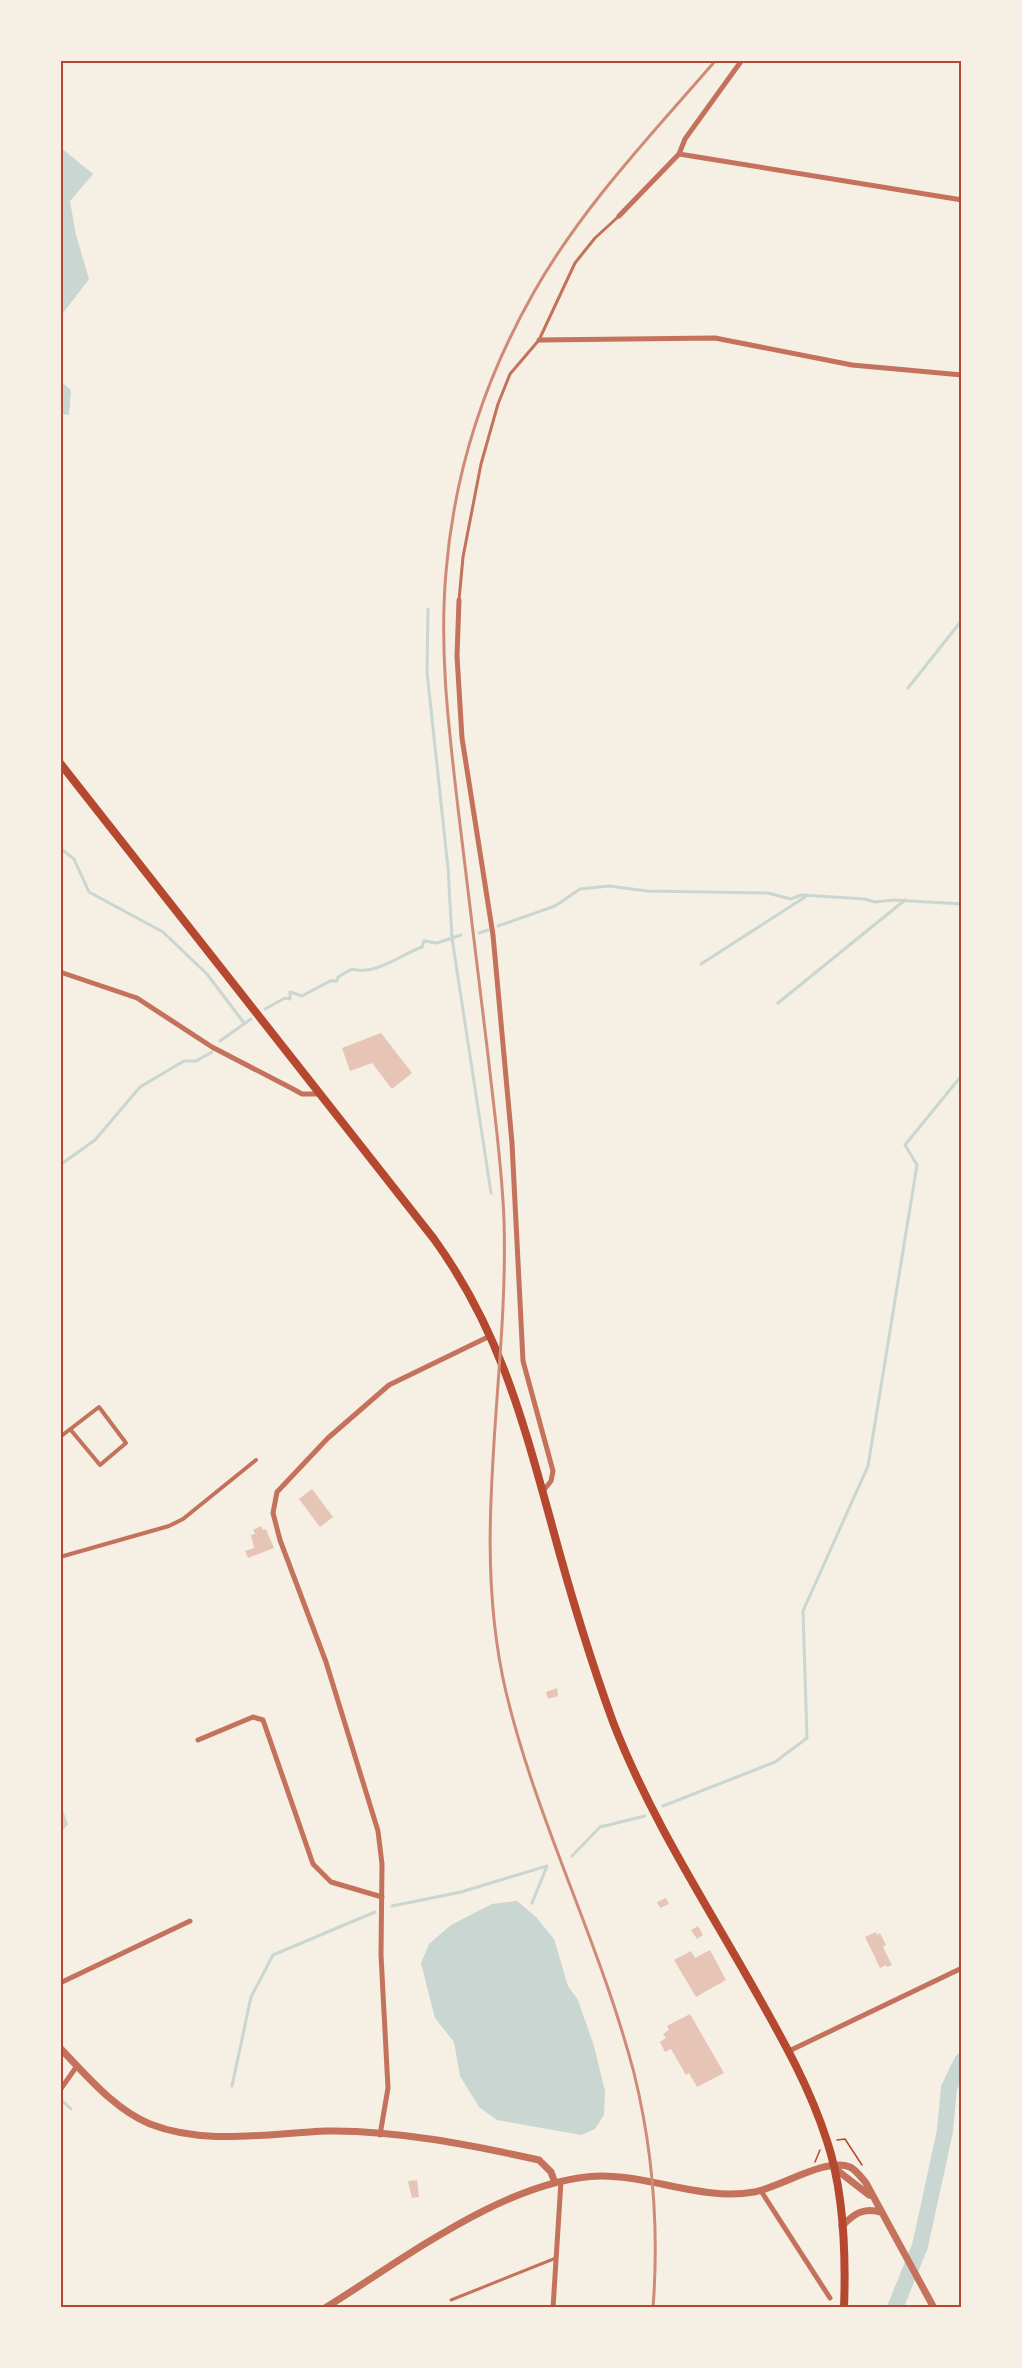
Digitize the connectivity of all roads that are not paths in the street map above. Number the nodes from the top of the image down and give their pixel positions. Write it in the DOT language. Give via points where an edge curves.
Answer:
graph roads {
  1 [pos="742,60"];
  2 [pos="679,154"];
  3 [pos="962,200"];
  4 [pos="618,216"];
  5 [pos="539,340"];
  6 [pos="962,375"];
  7 [pos="459,600"];
  8 [pos="60,763"];
  9 [pos="60,972"];
  10 [pos="319,1094"];
  11 [pos="490,1336"];
  12 [pos="70,1429"];
  13 [pos="60,1437"];
  14 [pos="256,1460"];
  15 [pos="543,1491"];
  16 [pos="60,1557"];
  17 [pos="198,1740"];
  18 [pos="382,1897"];
  19 [pos="190,1921"];
  20 [pos="962,1968"];
  21 [pos="60,1983"];
  22 [pos="60,2048"];
  23 [pos="789,2051"];
  24 [pos="77,2066"];
  25 [pos="60,2090"];
  26 [pos="380,2134"];
  27 [pos="833,2166"];
  28 [pos="558,2182"];
  29 [pos="761,2191"];
  30 [pos="872,2197"];
  31 [pos="880,2212"];
  32 [pos="842,2226"];
  33 [pos="558,2257"];
  34 [pos="830,2298"];
  35 [pos="451,2300"];
  36 [pos="325,2308"];
  37 [pos="553,2308"];
  38 [pos="844,2308"];
  39 [pos="934,2308"];
  1 -- 2 [label="street"];
  2 -- 3 [label="street"];
  2 -- 4 [label="street"];
  4 -- 5 [label="lane" via="575,263"];
  5 -- 6 [label="street" via="715,338 852,365"];
  5 -- 7 [label="lane" via="510,374 498,404 481,465"];
  7 -- 15 [label="street" via="457,656 462,738 494,947 512,1143 523,1361 554,1471"];
  8 -- 10 [label="main road"];
  9 -- 10 [label="street" via="137,998 212,1047 302,1094"];
  10 -- 11 [label="main road" via="456,1269"];
  11 -- 15 [label="main road" via="518,1401"];
  11 -- 18 [label="street" via="389,1385 328,1438 277,1492 273,1513 280,1540 326,1662 378,1831"];
  12 -- 12 [label="street" via="100,1465 126,1443 99,1407"];
  12 -- 13 [label="street"];
  14 -- 16 [label="street" via="183,1520"];
  15 -- 23 [label="main road" via="592,1663 627,1754 666,1833"];
  17 -- 18 [label="street" via="253,1717 263,1720 313,1864 331,1882"];
  18 -- 26 [label="street" via="388,2088"];
  19 -- 21 [label="street"];
  20 -- 23 [label="street"];
  22 -- 24 [label="street"];
  23 -- 27 [label="main road" via="816,2110"];
  24 -- 25 [label="street"];
  24 -- 26 [label="street" via="132,2115 162,2129 218,2136 328,2131"];
  26 -- 28 [label="street" via="539,2160"];
  27 -- 29 [label="street"];
  27 -- 30 [label="street"];
  27 -- 30 [label="street" via="852,2168 866,2182"];
  27 -- 32 [label="main road"];
  28 -- 29 [label="street" via="609,2176 725,2193"];
  28 -- 33 [label="street"];
  28 -- 36 [label="street" via="479,2214"];
  29 -- 34 [label="street"];
  30 -- 31 [label="street"];
  31 -- 32 [label="street" via="861,2211"];
  31 -- 39 [label="street"];
  32 -- 38 [label="main road"];
  33 -- 35 [label="lane"];
  33 -- 37 [label="street"];
}
